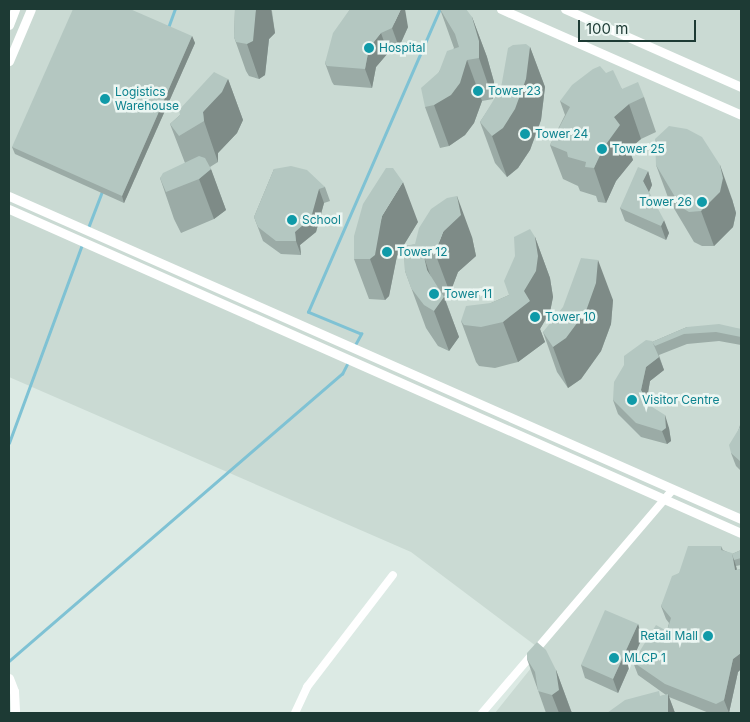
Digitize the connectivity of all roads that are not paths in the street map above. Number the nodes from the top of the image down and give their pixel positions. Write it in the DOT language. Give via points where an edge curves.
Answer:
graph roads {
  1 [pos="15,9"];
  2 [pos="31,9"];
  3 [pos="501,9"];
  4 [pos="565,9"];
  5 [pos="9,25"];
  6 [pos="9,61"];
  7 [pos="741,87"];
  8 [pos="741,115"];
  9 [pos="9,196"];
  10 [pos="9,209"];
  11 [pos="673,489"];
  12 [pos="665,499"];
  13 [pos="741,519"];
  14 [pos="741,533"];
  15 [pos="393,575"];
  16 [pos="9,678"];
  17 [pos="15,713"];
  18 [pos="295,713"];
  19 [pos="482,713"];
  1 -- 5 [label="street"];
  2 -- 6 [label="street"];
  3 -- 8 [label="street"];
  4 -- 7 [label="street"];
  9 -- 11 [label="street"];
  10 -- 12 [label="street"];
  11 -- 12 [label="street"];
  11 -- 13 [label="street"];
  12 -- 14 [label="street"];
  12 -- 19 [label="street"];
  15 -- 18 [label="street" via="307,688"];
  16 -- 17 [label="street" via="14,691"];
}
